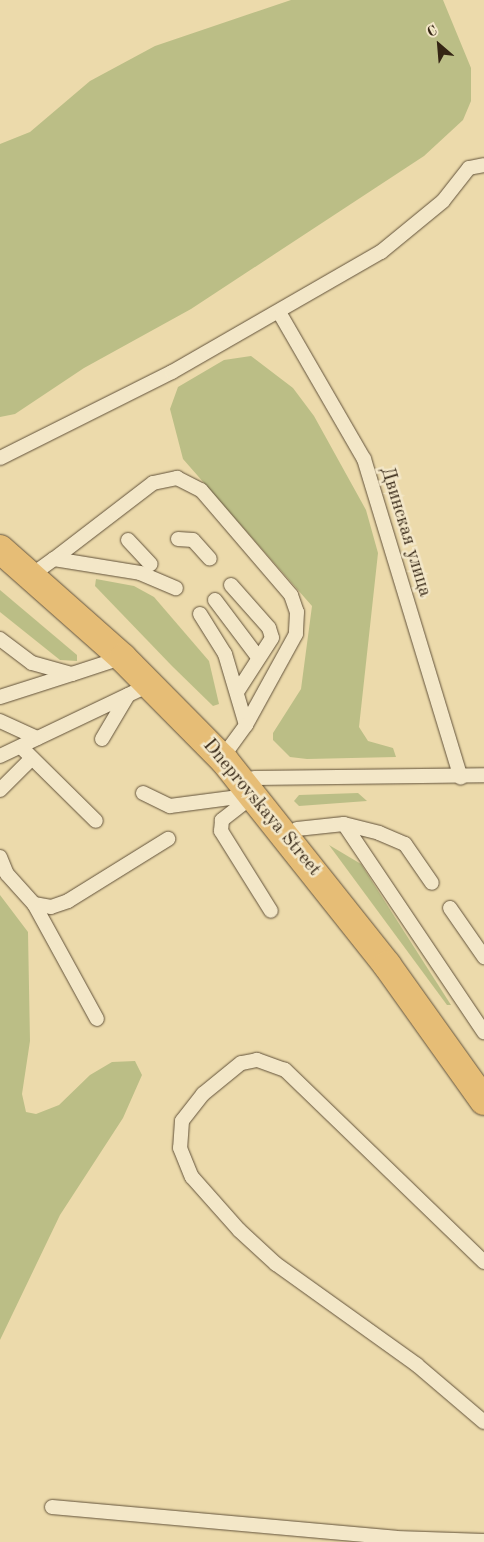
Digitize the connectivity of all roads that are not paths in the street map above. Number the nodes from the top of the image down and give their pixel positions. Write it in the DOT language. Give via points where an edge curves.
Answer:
graph roads {
  1 [pos="483,164"];
  2 [pos="278,312"];
  3 [pos="0,458"];
  4 [pos="0,534"];
  5 [pos="178,539"];
  6 [pos="128,540"];
  7 [pos="0,548"];
  8 [pos="210,559"];
  9 [pos="152,563"];
  10 [pos="47,564"];
  11 [pos="232,586"];
  12 [pos="176,588"];
  13 [pos="215,600"];
  14 [pos="200,614"];
  15 [pos="0,639"];
  16 [pos="127,654"];
  17 [pos="258,657"];
  18 [pos="72,674"];
  19 [pos="146,685"];
  20 [pos="237,692"];
  21 [pos="0,697"];
  22 [pos="0,721"];
  23 [pos="246,726"];
  24 [pos="37,738"];
  25 [pos="102,739"];
  26 [pos="20,746"];
  27 [pos="229,748"];
  28 [pos="0,756"];
  29 [pos="32,758"];
  30 [pos="484,775"];
  31 [pos="461,778"];
  32 [pos="254,787"];
  33 [pos="0,790"];
  34 [pos="143,794"];
  35 [pos="96,822"];
  36 [pos="344,824"];
  37 [pos="296,829"];
  38 [pos="168,839"];
  39 [pos="0,857"];
  40 [pos="432,883"];
  41 [pos="34,904"];
  42 [pos="450,908"];
  43 [pos="271,911"];
  44 [pos="484,958"];
  45 [pos="97,1019"];
  46 [pos="484,1032"];
  47 [pos="484,1083"];
  48 [pos="484,1101"];
  49 [pos="484,1262"];
  50 [pos="484,1422"];
  51 [pos="52,1507"];
  52 [pos="484,1541"];
  1 -- 2 [label="lane" via="469,168 443,201 381,252"];
  2 -- 3 [label="lane" via="96,412"];
  2 -- 31 [label="lane, Двинская улица" via="364,460"];
  4 -- 10 [label="main road, Dneprovskaya Street"];
  5 -- 8 [label="lane" via="192,540"];
  6 -- 9 [label="lane"];
  7 -- 16 [label="main road, Dneprovskaya Street"];
  9 -- 10 [label="lane"];
  9 -- 12 [label="lane"];
  10 -- 16 [label="main road, Dneprovskaya Street"];
  10 -- 23 [label="lane" via="153,483 177,478 201,490 291,595 297,612 296,634"];
  11 -- 17 [label="lane" via="269,628 272,638"];
  13 -- 17 [label="lane"];
  14 -- 20 [label="lane" via="225,654"];
  15 -- 18 [label="lane" via="32,663"];
  16 -- 18 [label="lane"];
  16 -- 19 [label="main road, Dneprovskaya Street"];
  17 -- 20 [label="lane"];
  18 -- 21 [label="lane"];
  19 -- 24 [label="lane"];
  19 -- 25 [label="lane"];
  19 -- 27 [label="main road, Dneprovskaya Street"];
  19 -- 32 [label="main road, Dneprovskaya Street"];
  20 -- 23 [label="lane"];
  22 -- 24 [label="lane"];
  23 -- 27 [label="lane"];
  24 -- 26 [label="lane"];
  26 -- 28 [label="lane"];
  26 -- 29 [label="lane"];
  27 -- 32 [label="main road, Dneprovskaya Street"];
  29 -- 33 [label="lane"];
  29 -- 35 [label="lane"];
  30 -- 31 [label="lane"];
  31 -- 32 [label="lane"];
  32 -- 34 [label="lane" via="170,806"];
  32 -- 37 [label="main road, Dneprovskaya Street"];
  32 -- 43 [label="lane" via="222,820 221,831"];
  32 -- 48 [label="main road, Dneprovskaya Street"];
  36 -- 37 [label="lane"];
  36 -- 40 [label="lane" via="405,844"];
  36 -- 46 [label="lane"];
  37 -- 47 [label="main road, Dneprovskaya Street"];
  38 -- 41 [label="lane" via="68,901 52,907"];
  39 -- 41 [label="lane" via="7,874"];
  41 -- 45 [label="lane"];
  42 -- 44 [label="lane"];
  49 -- 50 [label="lane" via="285,1070 257,1060 241,1063 203,1094 182,1121 180,1148 192,1177 239,1230 276,1264 417,1364"];
  51 -- 52 [label="lane" via="386,1537"];
}
